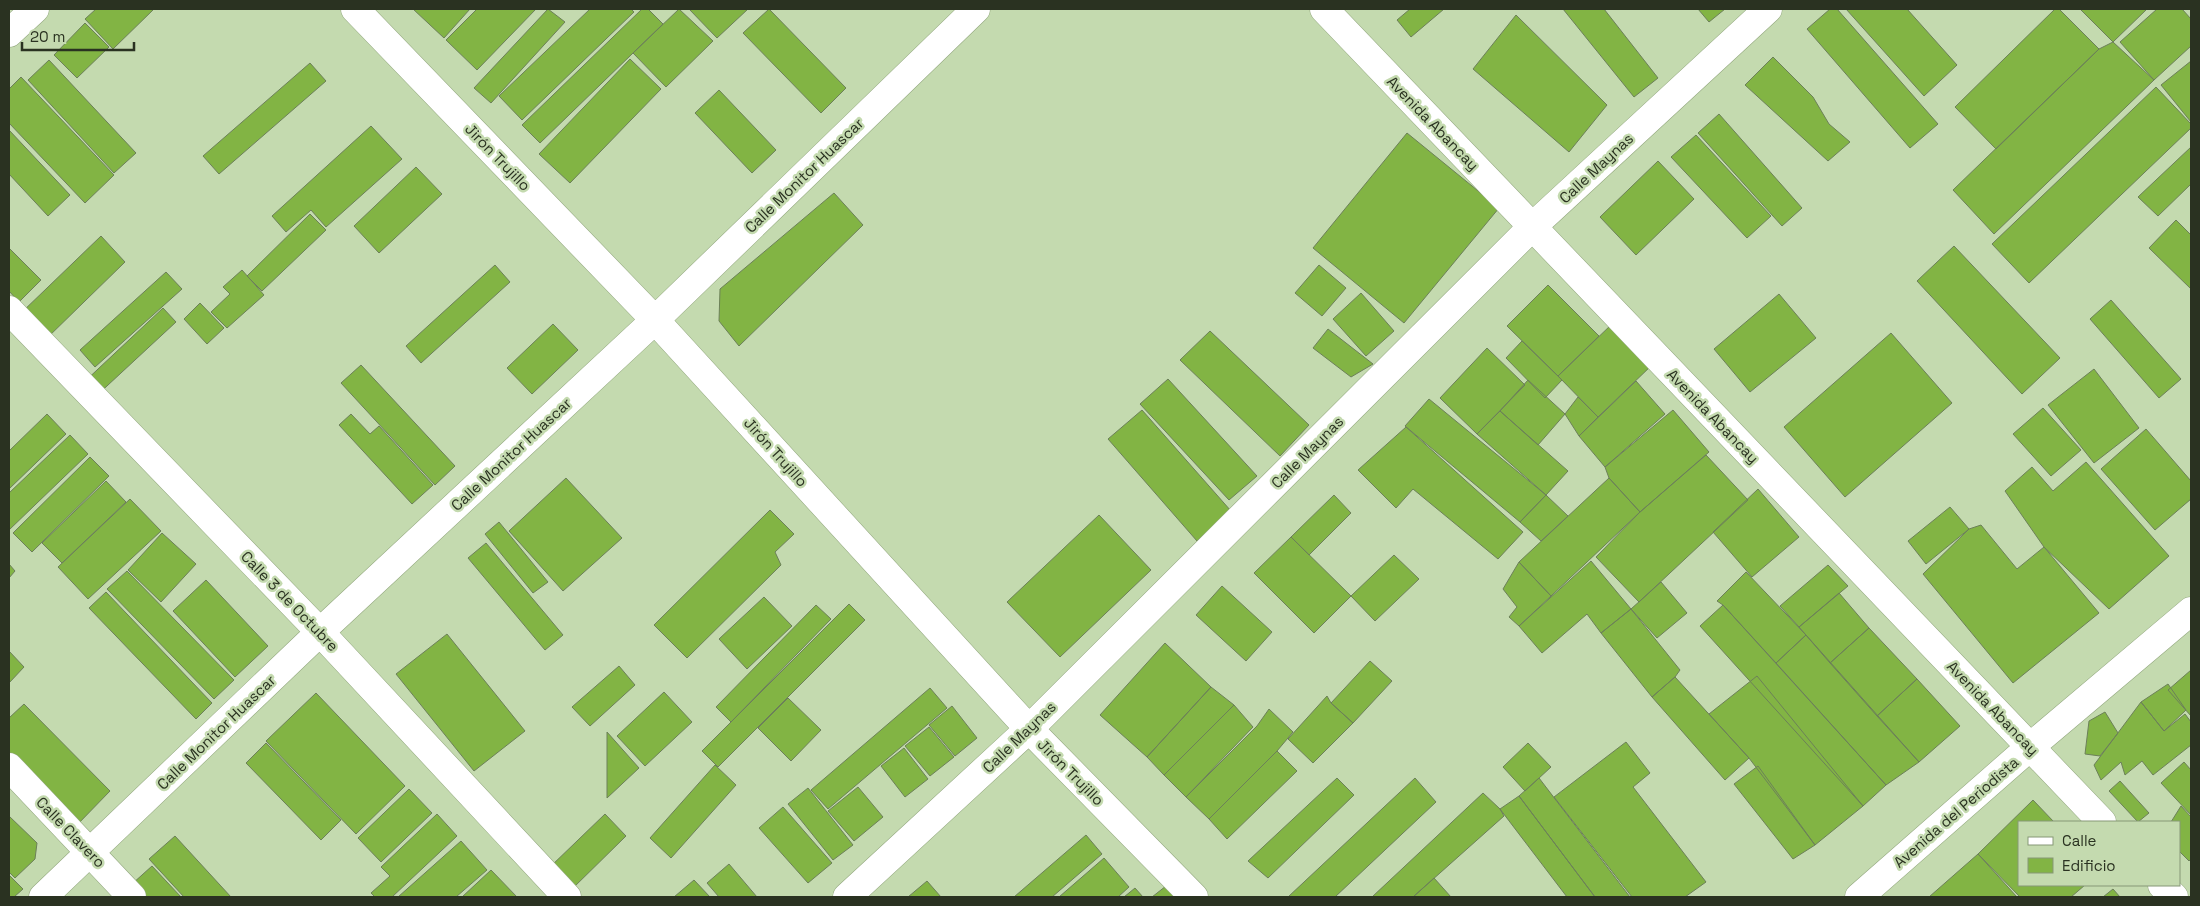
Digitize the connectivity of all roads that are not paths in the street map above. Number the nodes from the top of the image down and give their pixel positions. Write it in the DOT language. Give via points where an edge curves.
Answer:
graph roads {
  1 [pos="35,9"];
  2 [pos="355,9"];
  3 [pos="976,9"];
  4 [pos="1324,9"];
  5 [pos="1768,9"];
  6 [pos="9,33"];
  7 [pos="1532,227"];
  8 [pos="9,310"];
  9 [pos="655,320"];
  10 [pos="2191,611"];
  11 [pos="320,632"];
  12 [pos="1029,729"];
  13 [pos="2030,747"];
  14 [pos="9,767"];
  15 [pos="2101,821"];
  16 [pos="90,852"];
  17 [pos="2163,886"];
  18 [pos="43,897"];
  19 [pos="132,897"];
  20 [pos="567,897"];
  21 [pos="847,897"];
  22 [pos="1194,897"];
  23 [pos="1859,897"];
  24 [pos="2174,897"];
  1 -- 6 [label="street"];
  2 -- 9 [label="street, Jirón Trujillo"];
  3 -- 9 [label="street, Calle Monitor Huascar"];
  4 -- 7 [label="street, Avenida Abancay"];
  5 -- 7 [label="street, Calle Maynas"];
  7 -- 12 [label="street, Calle Maynas"];
  7 -- 13 [label="street, Avenida Abancay"];
  8 -- 11 [label="street, Calle 3 de Octubre"];
  9 -- 11 [label="street, Calle Monitor Huascar"];
  9 -- 12 [label="street, Jirón Trujillo"];
  10 -- 13 [label="street, Avenida del Periodista"];
  11 -- 16 [label="street, Calle Monitor Huascar"];
  11 -- 20 [label="street, Calle 3 de Octubre"];
  12 -- 21 [label="street, Calle Maynas"];
  12 -- 22 [label="street, Jirón Trujillo"];
  13 -- 15 [label="street, Avenida Abancay"];
  13 -- 23 [label="street, Avenida del Periodista"];
  14 -- 16 [label="street, Calle Clavero"];
  16 -- 18 [label="street, Calle Monitor Huascar"];
  16 -- 19 [label="street, Calle Clavero"];
  17 -- 24 [label="street"];
}
